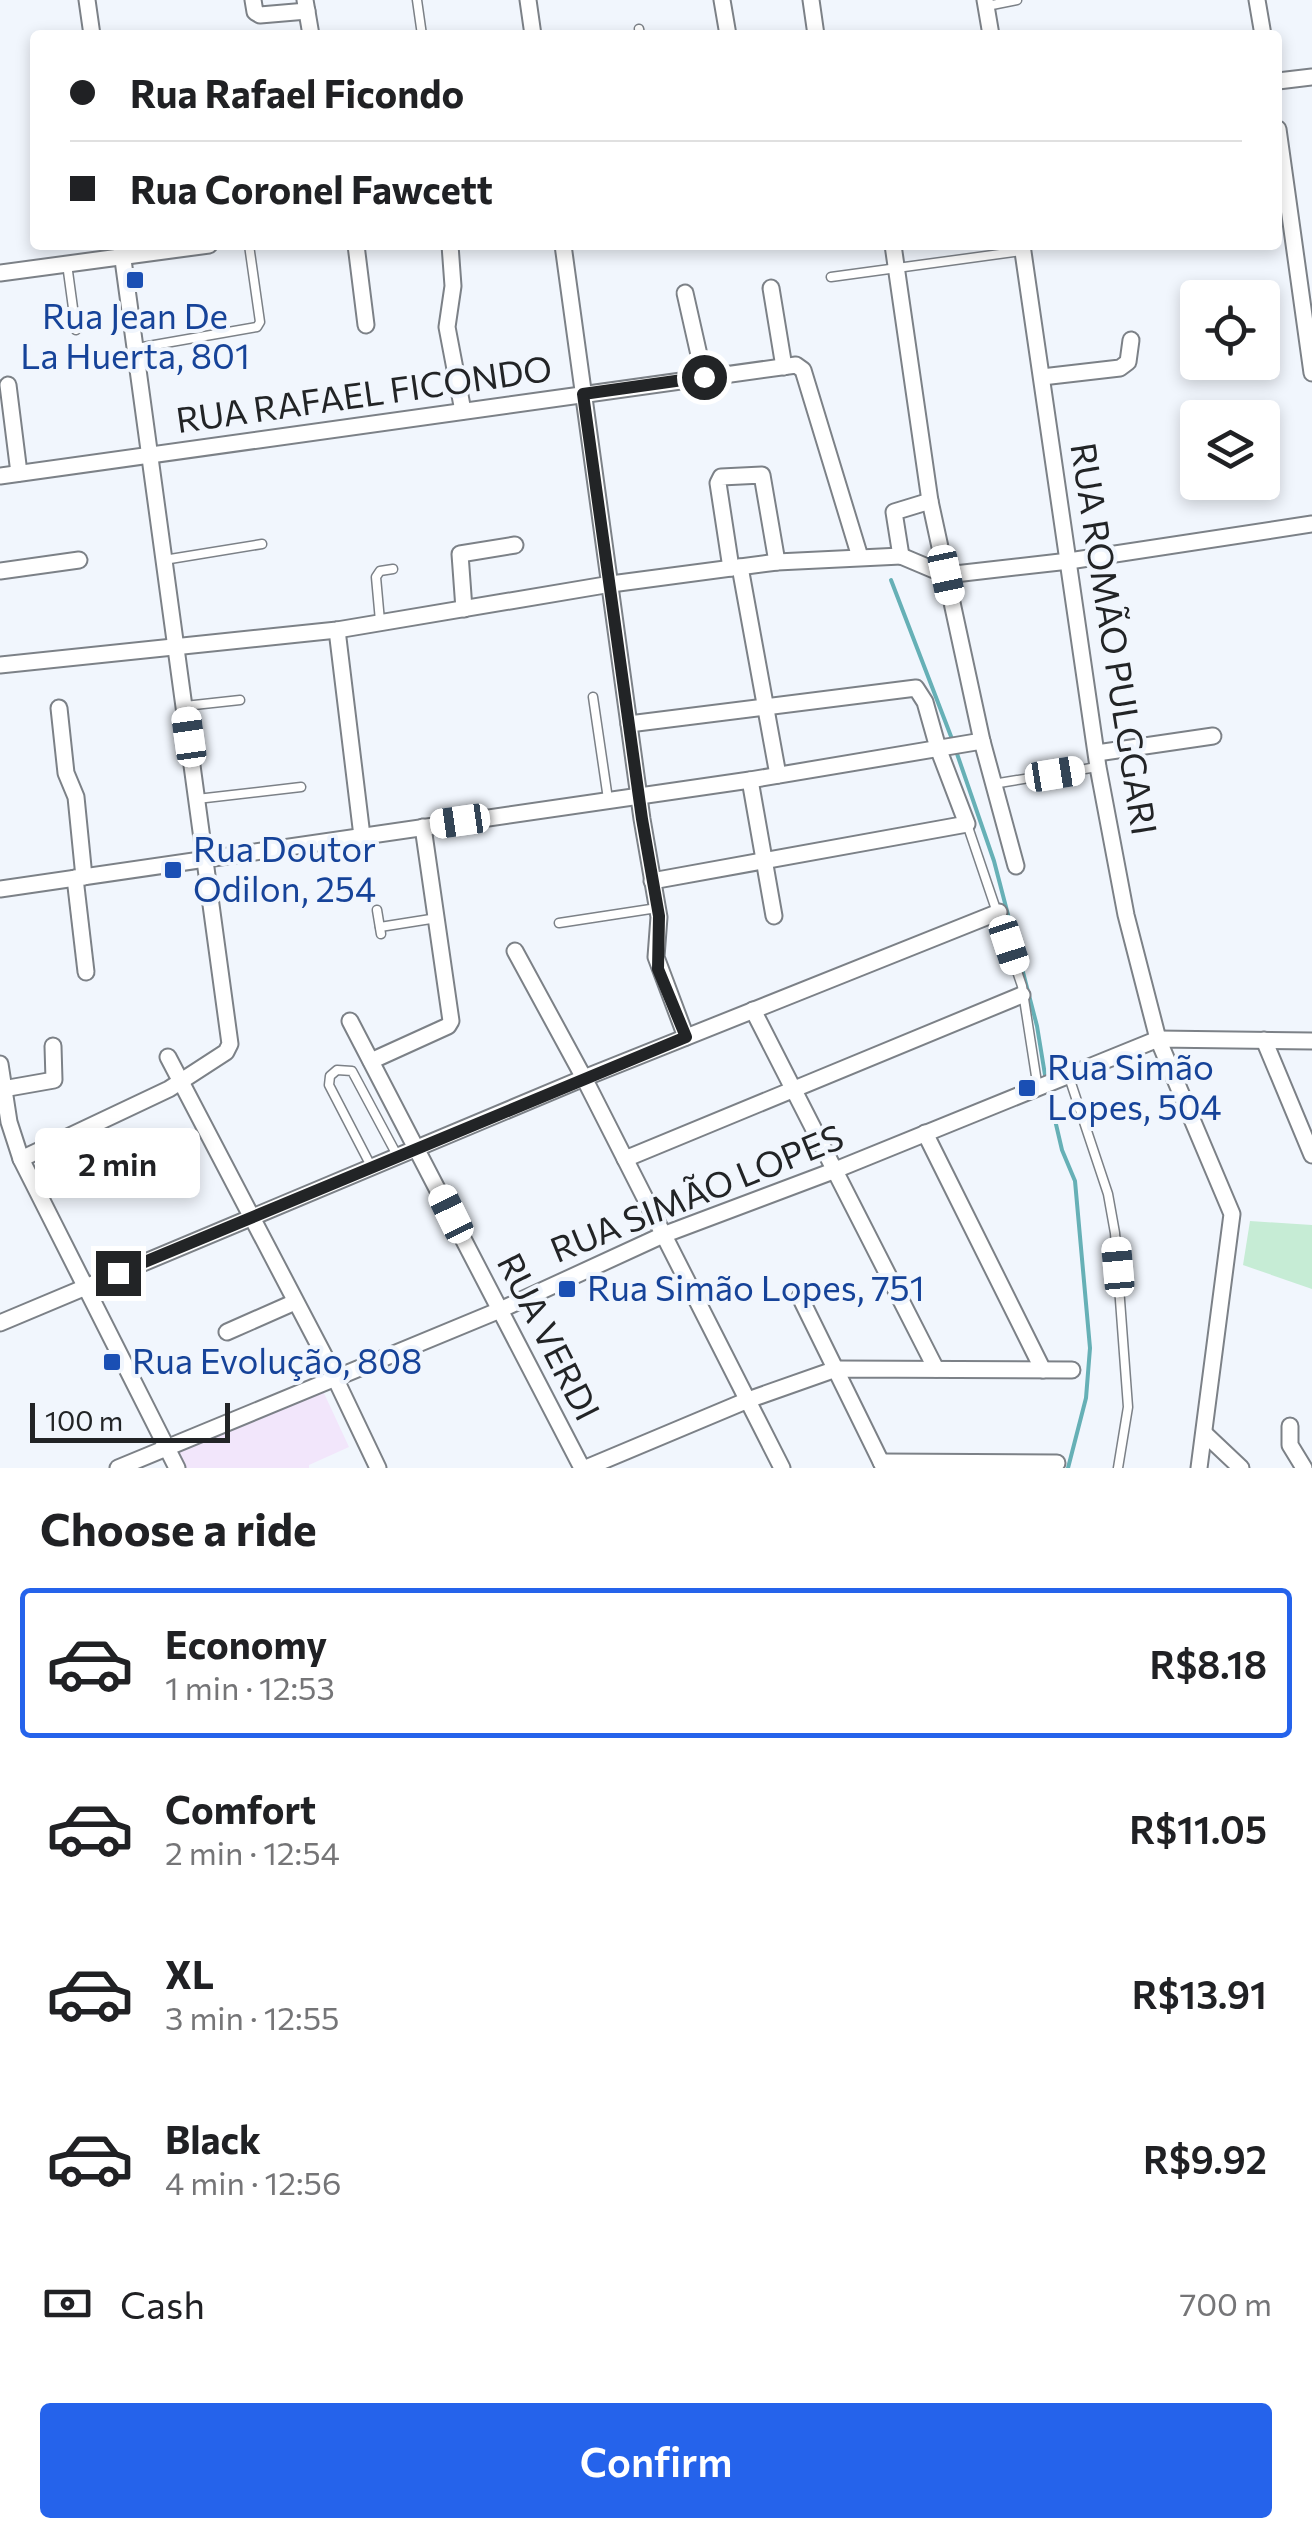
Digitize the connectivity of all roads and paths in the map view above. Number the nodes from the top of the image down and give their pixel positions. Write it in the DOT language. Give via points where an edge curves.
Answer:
graph roads {
  1 [pos="87,0"];
  2 [pos="253,0"];
  3 [pos="417,0"];
  4 [pos="528,0"];
  5 [pos="722,0"];
  6 [pos="814,0"];
  7 [pos="1018,0"];
  8 [pos="1257,0"];
  9 [pos="986,3"];
  10 [pos="306,5"];
  11 [pos="91,30"];
  12 [pos="310,30"];
  13 [pos="421,30"];
  14 [pos="532,30"];
  15 [pos="727,30"];
  16 [pos="816,30"];
  17 [pos="989,30"];
  18 [pos="1262,30"];
  19 [pos="1312,76"];
  20 [pos="1282,80"];
  21 [pos="1282,156"];
  22 [pos="250,250"];
  23 [pos="357,250"];
  24 [pos="450,250"];
  25 [pos="564,250"];
  26 [pos="894,250"];
  27 [pos="1011,250"];
  28 [pos="1022,250"];
  29 [pos="122,251"];
  30 [pos="67,264"];
  31 [pos="896,270"];
  32 [pos="0,273"];
  33 [pos="831,278"];
  34 [pos="771,288"];
  35 [pos="686,293"];
  36 [pos="366,325"];
  37 [pos="76,330"];
  38 [pos="1131,340"];
  39 [pos="136,348"];
  40 [pos="1310,348"];
  41 [pos="791,366"];
  42 [pos="1312,373"];
  43 [pos="704,377"];
  44 [pos="1042,377"];
  45 [pos="8,385"];
  46 [pos="583,394"];
  47 [pos="463,411"];
  48 [pos="149,456"];
  49 [pos="19,473"];
  50 [pos="0,476"];
  51 [pos="930,501"];
  52 [pos="1312,524"];
  53 [pos="262,544"];
  54 [pos="515,545"];
  55 [pos="901,556"];
  56 [pos="860,558"];
  57 [pos="79,560"];
  58 [pos="164,560"];
  59 [pos="1070,561"];
  60 [pos="777,562"];
  61 [pos="735,567"];
  62 [pos="394,568"];
  63 [pos="0,571"];
  64 [pos="946,575"];
  65 [pos="610,584"];
  66 [pos="464,609"];
  67 [pos="380,624"];
  68 [pos="338,630"];
  69 [pos="177,647"];
  70 [pos="0,665"];
  71 [pos="593,697"];
  72 [pos="240,700"];
  73 [pos="185,706"];
  74 [pos="766,706"];
  75 [pos="58,708"];
  76 [pos="629,724"];
  77 [pos="1213,736"];
  78 [pos="982,741"];
  79 [pos="942,748"];
  80 [pos="1097,760"];
  81 [pos="778,775"];
  82 [pos="750,780"];
  83 [pos="993,784"];
  84 [pos="301,787"];
  85 [pos="639,796"];
  86 [pos="197,799"];
  87 [pos="608,799"];
  88 [pos="968,824"];
  89 [pos="423,827"];
  90 [pos="362,836"];
  91 [pos="207,860"];
  92 [pos="764,861"];
  93 [pos="1016,866"];
  94 [pos="80,877"];
  95 [pos="652,881"];
  96 [pos="0,889"];
  97 [pos="657,908"];
  98 [pos="377,910"];
  99 [pos="999,912"];
  100 [pos="774,916"];
  101 [pos="436,918"];
  102 [pos="559,924"];
  103 [pos="515,951"];
  104 [pos="86,972"];
  105 [pos="1022,995"];
  106 [pos="753,1010"];
  107 [pos="350,1021"];
  108 [pos="686,1037"];
  109 [pos="1158,1039"];
  110 [pos="1264,1040"];
  111 [pos="1312,1041"];
  112 [pos="53,1046"];
  113 [pos="168,1057"];
  114 [pos="371,1061"];
  115 [pos="0,1064"];
  116 [pos="584,1078"];
  117 [pos="1062,1080"];
  118 [pos="182,1082"];
  119 [pos="3,1088"];
  120 [pos="1038,1089"];
  121 [pos="793,1090"];
  122 [pos="925,1133"];
  123 [pos="419,1149"];
  124 [pos="1312,1156"];
  125 [pos="398,1158"];
  126 [pos="625,1159"];
  127 [pos="21,1160"];
  128 [pos="372,1168"];
  129 [pos="833,1171"];
  130 [pos="252,1216"];
  131 [pos="663,1235"];
  132 [pos="84,1287"];
  133 [pos="800,1298"];
  134 [pos="295,1302"];
  135 [pos="500,1310"];
  136 [pos="0,1323"];
  137 [pos="227,1332"];
  138 [pos="836,1369"];
  139 [pos="936,1369"];
  140 [pos="1043,1370"];
  141 [pos="1072,1370"];
  142 [pos="335,1378"];
  143 [pos="748,1400"];
  144 [pos="1290,1426"];
  145 [pos="1205,1434"];
  146 [pos="166,1447"];
  147 [pos="1057,1463"];
  148 [pos="882,1465"];
  149 [pos="118,1468"];
  150 [pos="178,1468"];
  151 [pos="378,1468"];
  152 [pos="584,1468"];
  153 [pos="782,1468"];
  154 [pos="1118,1468"];
  155 [pos="1199,1468"];
  156 [pos="1240,1468"];
  157 [pos="1304,1468"];
  1 -- 11 [label="street"];
  2 -- 10 [label="street" via="260,15"];
  3 -- 13 [label="lane"];
  4 -- 14 [label="street"];
  5 -- 15 [label="street"];
  6 -- 16 [label="street"];
  7 -- 9 [label="lane"];
  8 -- 18 [label="street"];
  9 -- 17 [label="street"];
  10 -- 12 [label="street"];
  19 -- 20 [label="street"];
  21 -- 40 [label="street"];
  22 -- 39 [label="lane" via="257,326"];
  23 -- 36 [label="street"];
  24 -- 47 [label="street" via="454,286 447,327"];
  25 -- 46 [label="street"];
  26 -- 31 [label="street"];
  27 -- 31 [label="lane"];
  28 -- 44 [label="street, RUA ROMÃO PULGGARI"];
  29 -- 30 [label="street"];
  29 -- 39 [label="street"];
  30 -- 32 [label="street"];
  30 -- 37 [label="lane"];
  31 -- 33 [label="lane"];
  31 -- 51 [label="street"];
  34 -- 41 [label="street"];
  35 -- 43 [label="street"];
  38 -- 44 [label="street" via="1128,362 1120,368"];
  39 -- 48 [label="street"];
  40 -- 42 [label="street"];
  41 -- 43 [label="street, RUA RAFAEL FICONDO"];
  41 -- 56 [label="street" via="803,370"];
  43 -- 46 [label="street, RUA RAFAEL FICONDO"];
  44 -- 59 [label="street, RUA ROMÃO PULGGARI"];
  45 -- 49 [label="street"];
  46 -- 47 [label="street, RUA RAFAEL FICONDO"];
  46 -- 65 [label="street"];
  47 -- 48 [label="street, RUA RAFAEL FICONDO"];
  48 -- 49 [label="street, RUA RAFAEL FICONDO"];
  48 -- 58 [label="street"];
  49 -- 50 [label="street, RUA RAFAEL FICONDO"];
  51 -- 55 [label="street" via="894,512"];
  51 -- 64 [label="street"];
  52 -- 59 [label="street"];
  53 -- 58 [label="lane"];
  54 -- 66 [label="street" via="460,554"];
  55 -- 56 [label="street"];
  55 -- 64 [label="street"];
  56 -- 60 [label="street"];
  57 -- 63 [label="street"];
  58 -- 69 [label="street"];
  59 -- 64 [label="street"];
  59 -- 80 [label="street, RUA ROMÃO PULGGARI"];
  60 -- 61 [label="street"];
  60 -- 61 [label="street" via="762,474 721,477"];
  61 -- 65 [label="street"];
  61 -- 74 [label="street"];
  62 -- 67 [label="lane" via="376,576"];
  64 -- 78 [label="street"];
  65 -- 66 [label="street"];
  65 -- 76 [label="street"];
  66 -- 67 [label="street"];
  67 -- 68 [label="street"];
  68 -- 69 [label="street"];
  68 -- 90 [label="street"];
  69 -- 70 [label="street"];
  69 -- 73 [label="street"];
  71 -- 87 [label="lane"];
  72 -- 73 [label="lane"];
  73 -- 86 [label="street"];
  74 -- 76 [label="street"];
  74 -- 79 [label="street" via="907,688 920,692"];
  74 -- 81 [label="street"];
  75 -- 94 [label="street" via="66,773 76,797"];
  76 -- 85 [label="street"];
  77 -- 80 [label="street"];
  78 -- 79 [label="street"];
  78 -- 83 [label="street"];
  79 -- 81 [label="street"];
  79 -- 88 [label="street"];
  80 -- 83 [label="lane"];
  80 -- 109 [label="street, RUA ROMÃO PULGGARI"];
  81 -- 82 [label="street"];
  82 -- 85 [label="street"];
  82 -- 92 [label="street"];
  83 -- 93 [label="street"];
  84 -- 86 [label="lane"];
  85 -- 87 [label="street"];
  85 -- 95 [label="street"];
  86 -- 91 [label="street"];
  87 -- 89 [label="street"];
  88 -- 92 [label="street"];
  88 -- 99 [label="lane"];
  89 -- 90 [label="street"];
  89 -- 101 [label="street"];
  90 -- 91 [label="street"];
  91 -- 94 [label="street"];
  91 -- 118 [label="street" via="230,1044"];
  92 -- 95 [label="street"];
  92 -- 100 [label="street"];
  94 -- 96 [label="street"];
  94 -- 104 [label="street"];
  95 -- 97 [label="street"];
  97 -- 102 [label="lane"];
  97 -- 108 [label="street" via="658,969"];
  98 -- 101 [label="lane" via="381,930"];
  99 -- 105 [label="lane"];
  99 -- 106 [label="street"];
  101 -- 114 [label="street" via="451,1021"];
  103 -- 116 [label="street"];
  105 -- 120 [label="lane"];
  105 -- 121 [label="street"];
  106 -- 108 [label="street"];
  106 -- 121 [label="street"];
  107 -- 114 [label="street, RUA VERDI"];
  108 -- 116 [label="street"];
  109 -- 110 [label="street, RUA SIMÃO LOPES"];
  109 -- 117 [label="street, RUA SIMÃO LOPES"];
  109 -- 145 [label="street, RUA ROMÃO PULGGARI" via="1232,1214"];
  110 -- 111 [label="street, RUA SIMÃO LOPES"];
  110 -- 124 [label="street"];
  112 -- 119 [label="street" via="54,1080"];
  113 -- 118 [label="street"];
  114 -- 123 [label="street, RUA VERDI"];
  115 -- 119 [label="street"];
  116 -- 123 [label="street"];
  116 -- 126 [label="street"];
  117 -- 120 [label="street, RUA SIMÃO LOPES"];
  117 -- 154 [label="lane" via="1108,1194 1115,1232 1128,1407"];
  118 -- 127 [label="street"];
  118 -- 130 [label="street"];
  119 -- 127 [label="street"];
  120 -- 122 [label="street, RUA SIMÃO LOPES"];
  121 -- 126 [label="street"];
  121 -- 129 [label="street"];
  122 -- 129 [label="street, RUA SIMÃO LOPES"];
  122 -- 140 [label="street"];
  123 -- 125 [label="street"];
  123 -- 135 [label="street, RUA VERDI"];
  125 -- 128 [label="street"];
  125 -- 128 [label="lane" via="352,1072 338,1070 328,1085"];
  126 -- 131 [label="street"];
  127 -- 132 [label="street"];
  128 -- 130 [label="street"];
  129 -- 131 [label="street, RUA SIMÃO LOPES"];
  129 -- 139 [label="street"];
  130 -- 132 [label="street"];
  130 -- 134 [label="street"];
  131 -- 135 [label="street, RUA SIMÃO LOPES"];
  131 -- 143 [label="street"];
  132 -- 136 [label="street"];
  132 -- 146 [label="street"];
  133 -- 138 [label="street"];
  134 -- 137 [label="street"];
  134 -- 142 [label="street"];
  135 -- 142 [label="street, RUA SIMÃO LOPES"];
  135 -- 152 [label="street, RUA VERDI"];
  138 -- 139 [label="street"];
  138 -- 143 [label="street"];
  138 -- 148 [label="street"];
  139 -- 140 [label="street"];
  140 -- 141 [label="street"];
  142 -- 146 [label="street, RUA SIMÃO LOPES"];
  142 -- 151 [label="street"];
  143 -- 152 [label="street"];
  143 -- 153 [label="street"];
  144 -- 157 [label="street" via="1290,1445"];
  145 -- 155 [label="street, RUA ROMÃO PULGGARI"];
  145 -- 156 [label="street"];
  146 -- 149 [label="street, RUA SIMÃO LOPES"];
  146 -- 150 [label="street"];
  147 -- 148 [label="street"];
}
